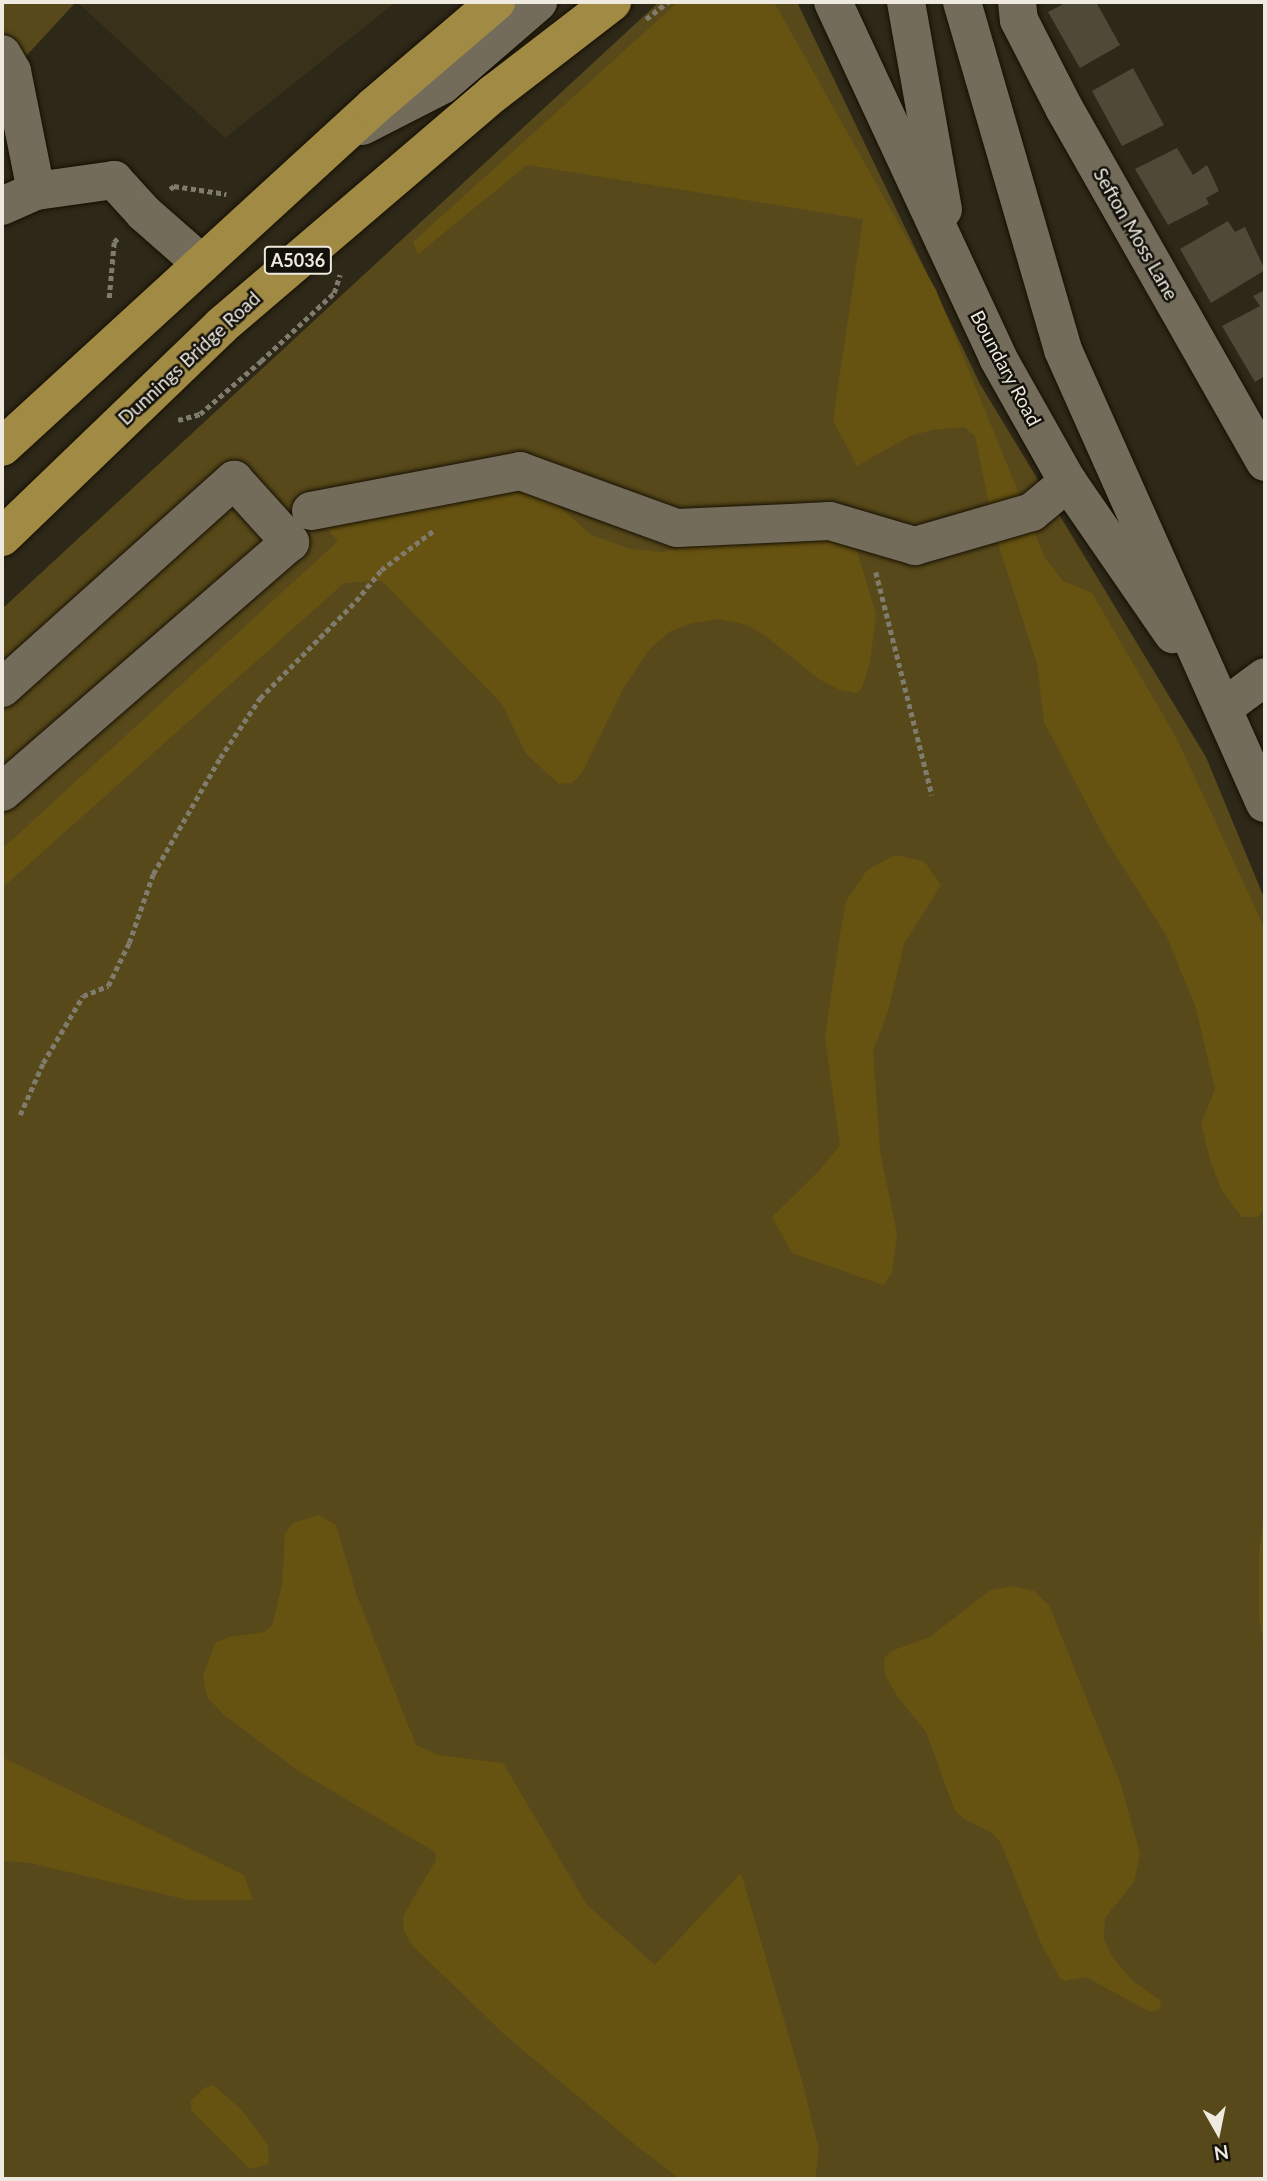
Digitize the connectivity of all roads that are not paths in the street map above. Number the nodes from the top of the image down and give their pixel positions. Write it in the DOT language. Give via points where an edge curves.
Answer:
graph roads {
  1 [pos="496,2"];
  2 [pos="538,2"];
  3 [pos="612,2"];
  4 [pos="833,2"];
  5 [pos="906,2"];
  6 [pos="962,2"];
  7 [pos="1017,2"];
  8 [pos="2,54"];
  9 [pos="341,137"];
  10 [pos="36,191"];
  11 [pos="2,206"];
  12 [pos="953,263"];
  13 [pos="202,264"];
  14 [pos="2,447"];
  15 [pos="1265,462"];
  16 [pos="1068,482"];
  17 [pos="311,510"];
  18 [pos="2,537"];
  19 [pos="1265,677"];
  20 [pos="2,688"];
  21 [pos="1223,708"];
  22 [pos="2,792"];
  23 [pos="1265,803"];
  1 -- 9 [label="highway, A5036"];
  2 -- 9 [label="street" via="442,85"];
  3 -- 18 [label="highway, Dunnings Bridge Road / A5036" via="494,93 221,326"];
  4 -- 12 [label="street, Boundary Road"];
  5 -- 12 [label="street"];
  6 -- 21 [label="street, Boundary Road" via="1063,350"];
  7 -- 15 [label="street, Sefton Moss Lane" via="1019,20 1064,108"];
  8 -- 10 [label="street" via="12,71"];
  9 -- 13 [label="highway, A5036"];
  10 -- 11 [label="street"];
  10 -- 13 [label="street" via="114,180"];
  12 -- 16 [label="street, Boundary Road" via="998,358"];
  13 -- 14 [label="highway, A5036"];
  16 -- 17 [label="street" via="1032,512 915,546 830,521 677,528 520,471"];
  16 -- 21 [label="street, Boundary Road"];
  19 -- 21 [label="street"];
  20 -- 22 [label="street" via="234,480 289,542"];
  21 -- 23 [label="street, Boundary Road"];
}
